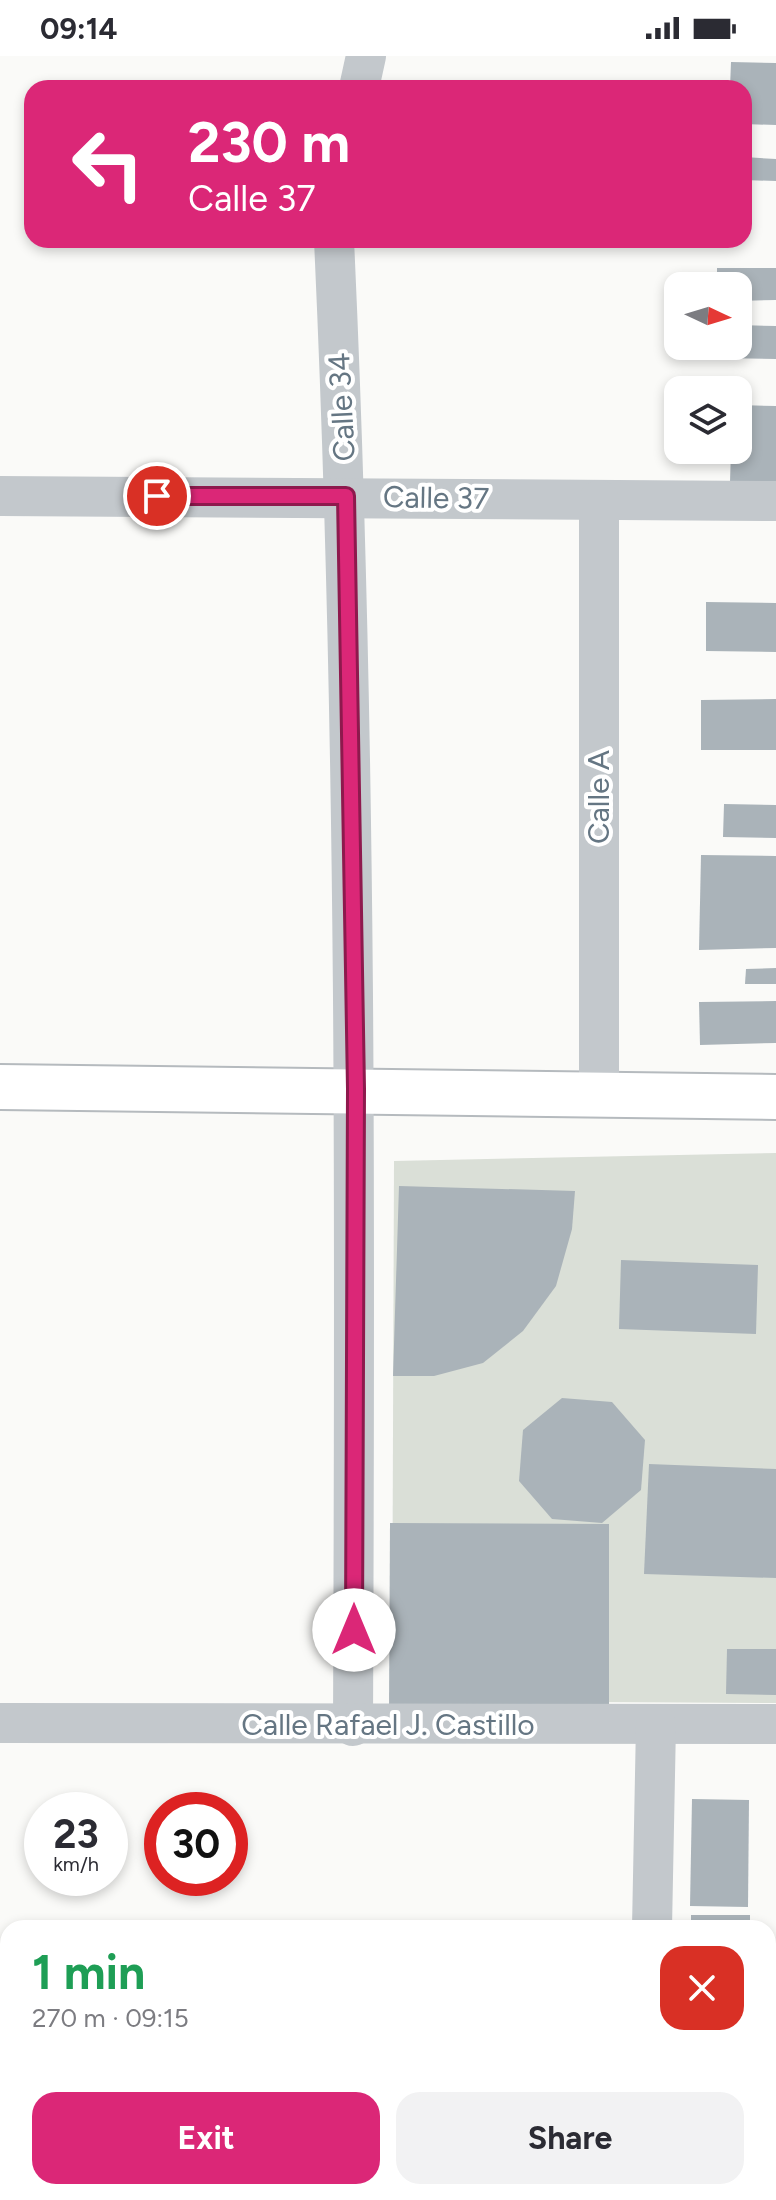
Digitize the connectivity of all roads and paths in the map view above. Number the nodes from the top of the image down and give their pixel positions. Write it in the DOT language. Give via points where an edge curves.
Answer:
graph roads {
  1 [pos="366,56"];
  2 [pos="361,80"];
  3 [pos="334,248"];
  4 [pos="0,496"];
  5 [pos="346,496"];
  6 [pos="599,500"];
  7 [pos="776,501"];
  8 [pos="0,1087"];
  9 [pos="356,1089"];
  10 [pos="599,1094"];
  11 [pos="776,1097"];
  12 [pos="0,1723"];
  13 [pos="656,1724"];
  14 [pos="776,1724"];
  15 [pos="353,1726"];
  16 [pos="652,1920"];
  1 -- 2 [label="street"];
  3 -- 5 [label="street, Calle 34"];
  4 -- 5 [label="street, Calle 37"];
  5 -- 6 [label="street, Calle 37"];
  5 -- 9 [label="street, Calle 34"];
  6 -- 7 [label="street, Calle 37"];
  6 -- 10 [label="street, Calle A"];
  8 -- 9 [label="main road"];
  9 -- 10 [label="main road"];
  9 -- 15 [label="street, Calle 34"];
  10 -- 11 [label="main road"];
  12 -- 15 [label="street, Calle Rafael J. Castillo"];
  13 -- 14 [label="street, Calle Rafael J. Castillo"];
  13 -- 15 [label="street, Calle Rafael J. Castillo"];
  13 -- 16 [label="street"];
}
